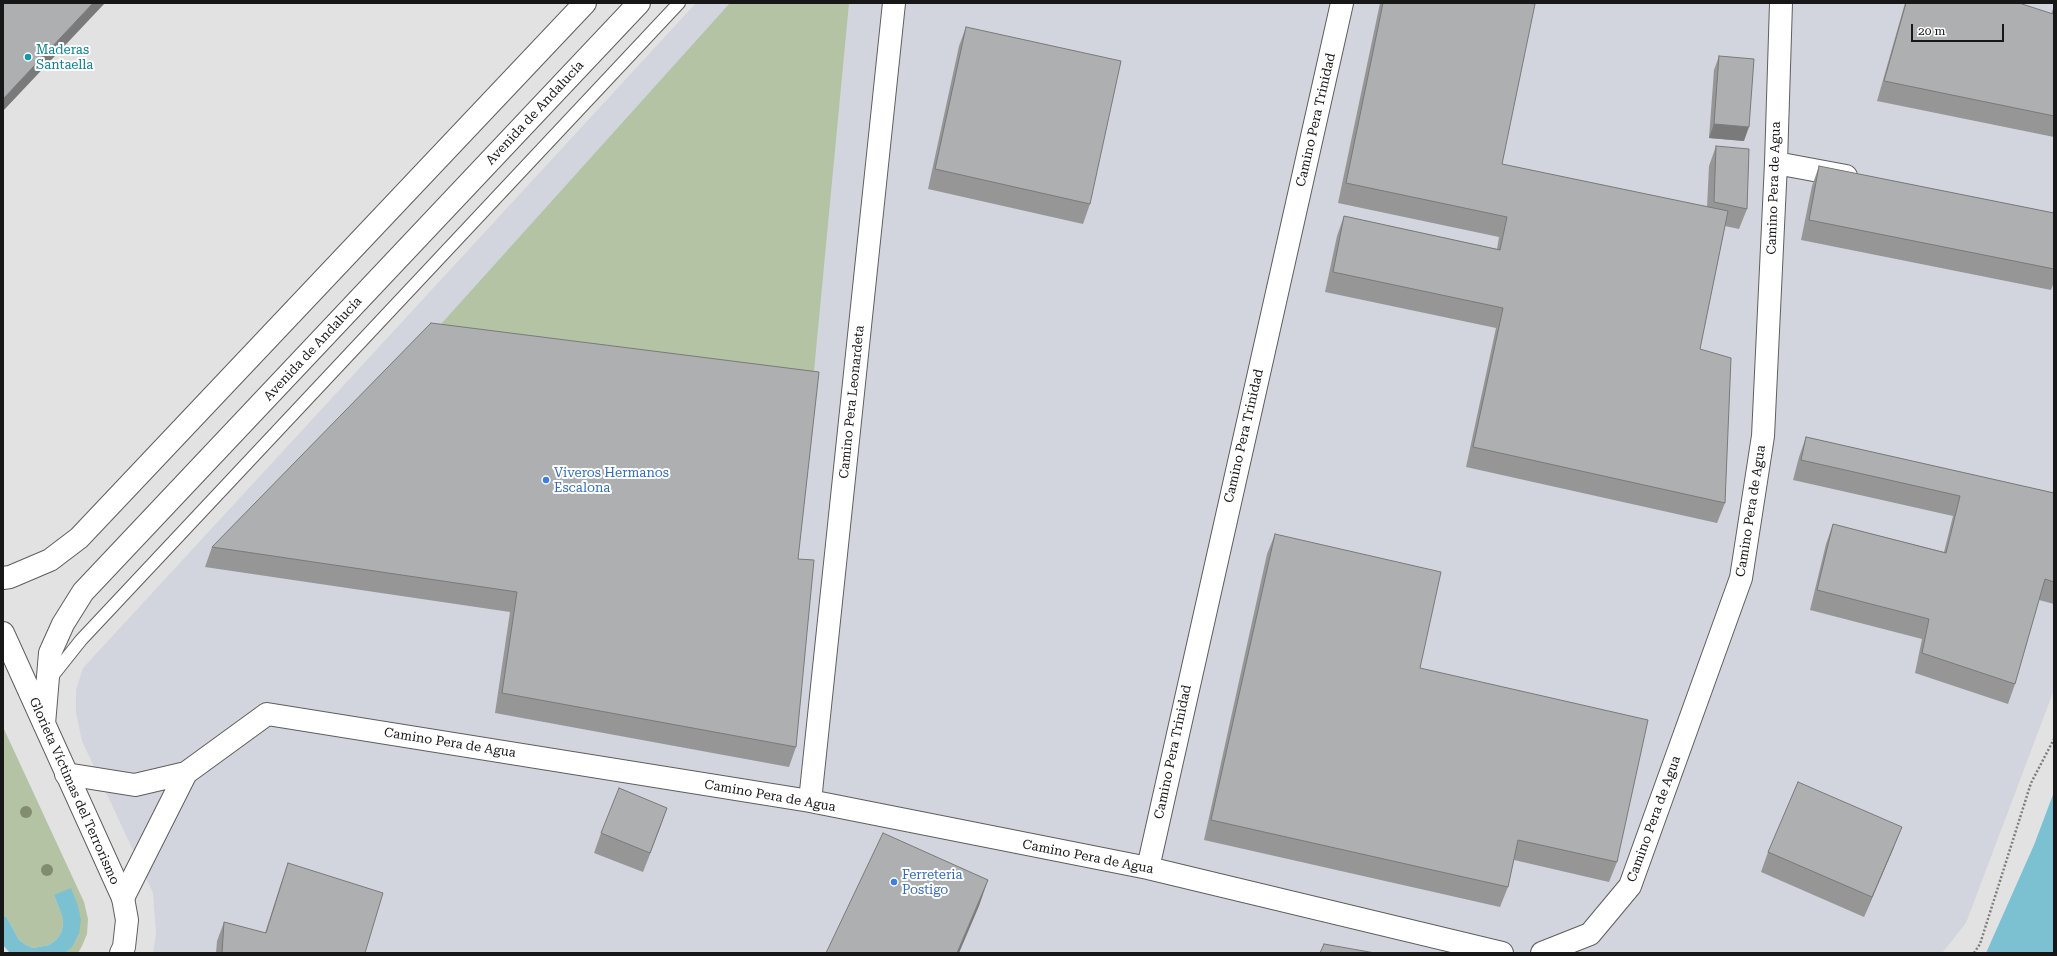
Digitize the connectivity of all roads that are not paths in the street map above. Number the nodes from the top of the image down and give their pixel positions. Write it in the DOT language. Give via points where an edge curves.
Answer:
graph roads {
  1 [pos="585,3"];
  2 [pos="639,3"];
  3 [pos="679,3"];
  4 [pos="894,3"];
  5 [pos="1342,3"];
  6 [pos="1781,3"];
  7 [pos="1776,163"];
  8 [pos="1868,180"];
  9 [pos="3,578"];
  10 [pos="3,633"];
  11 [pos="48,681"];
  12 [pos="44,724"];
  13 [pos="186,773"];
  14 [pos="66,774"];
  15 [pos="810,802"];
  16 [pos="1148,868"];
  17 [pos="123,898"];
  18 [pos="1478,950"];
  19 [pos="121,953"];
  20 [pos="1502,953"];
  21 [pos="1542,953"];
  1 -- 9 [label="street" via="79,538 50,560 10,578"];
  2 -- 11 [label="street, Avenida de Andalucía" via="83,592 63,624 50,653"];
  3 -- 11 [label="lane" via="86,634"];
  4 -- 15 [label="street, Camino Pera Leonardeta"];
  5 -- 16 [label="street, Camino Pera Trinidad"];
  6 -- 7 [label="street, Camino Pera de Agua"];
  7 -- 8 [label="street"];
  7 -- 21 [label="street, Camino Pera de Agua" via="1762,436 1741,578 1630,886 1590,934"];
  10 -- 12 [label="street, Glorieta Víctimas del Terrorismo"];
  11 -- 12 [label="street, Avenida de Andalucía"];
  12 -- 14 [label="street, Glorieta Víctimas del Terrorismo"];
  13 -- 14 [label="street" via="135,785"];
  13 -- 15 [label="street, Camino Pera de Agua" via="267,714"];
  13 -- 17 [label="street, Camino Pera de Agua"];
  14 -- 17 [label="street, Glorieta Víctimas del Terrorismo"];
  15 -- 16 [label="street, Camino Pera de Agua"];
  16 -- 18 [label="street, Camino Pera de Agua"];
  17 -- 19 [label="street, Glorieta Víctimas del Terrorismo" via="127,920"];
  18 -- 20 [label="street, Camino Pera de Agua"];
}
